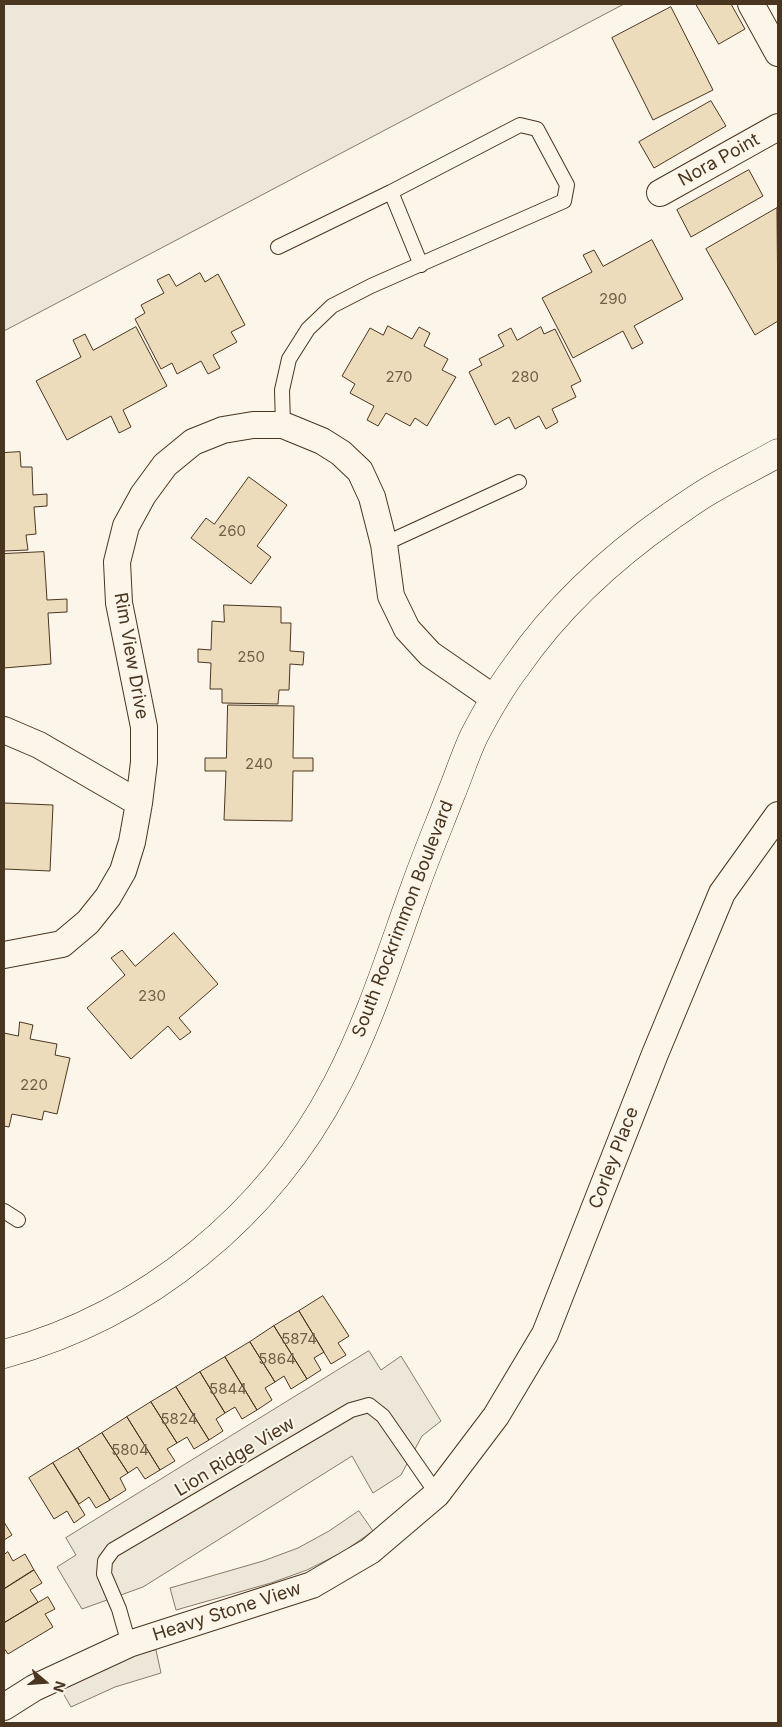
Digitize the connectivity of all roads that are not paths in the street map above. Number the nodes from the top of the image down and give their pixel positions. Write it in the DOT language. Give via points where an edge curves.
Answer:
graph roads {
  1 [pos="751,4"];
  2 [pos="778,53"];
  3 [pos="778,127"];
  4 [pos="391,192"];
  5 [pos="660,193"];
  6 [pos="278,247"];
  7 [pos="421,265"];
  8 [pos="283,425"];
  9 [pos="778,453"];
  10 [pos="519,482"];
  11 [pos="384,544"];
  12 [pos="495,700"];
  13 [pos="4,730"];
  14 [pos="139,803"];
  15 [pos="778,815"];
  16 [pos="4,955"];
  17 [pos="4,1211"];
  18 [pos="18,1220"];
  19 [pos="4,1354"];
  20 [pos="437,1494"];
  21 [pos="129,1644"];
  22 [pos="4,1707"];
  1 -- 2 [label="street"];
  3 -- 5 [label="street, Nora Point"];
  4 -- 6 [label="lane"];
  4 -- 7 [label="lane"];
  4 -- 7 [label="lane" via="520,125 537,129 568,185 564,201"];
  7 -- 8 [label="lane" via="332,306 308,329 290,358 282,390"];
  8 -- 11 [label="street, Rim View Drive" via="322,441 360,471 372,497"];
  8 -- 14 [label="street, Rim View Drive" via="223,430 193,442 165,465 126,526 117,562 118,603 144,726"];
  9 -- 12 [label="main road, South Rockrimmon Boulevard" via="706,492 600,571 538,637"];
  10 -- 11 [label="lane"];
  11 -- 12 [label="street, Rim View Drive" via="391,596 408,629 430,654"];
  12 -- 19 [label="main road, South Rockrimmon Boulevard" via="474,737 366,1019 338,1083 311,1130 277,1176 240,1218 164,1280 75,1329"];
  13 -- 14 [label="street" via="39,745"];
  14 -- 16 [label="street, Rim View Drive" via="123,871 88,922 62,944"];
  15 -- 20 [label="street, Corley Place" via="722,893 655,1054 546,1334 496,1416"];
  17 -- 18 [label="lane"];
  20 -- 21 [label="street, Heavy Stone View" via="370,1551 312,1585"];
  20 -- 21 [label="lane, Lion Ridge View" via="383,1416 369,1405 351,1410 113,1550 105,1561 104,1574"];
  21 -- 22 [label="street, Heavy Stone View" via="34,1688"];
}
